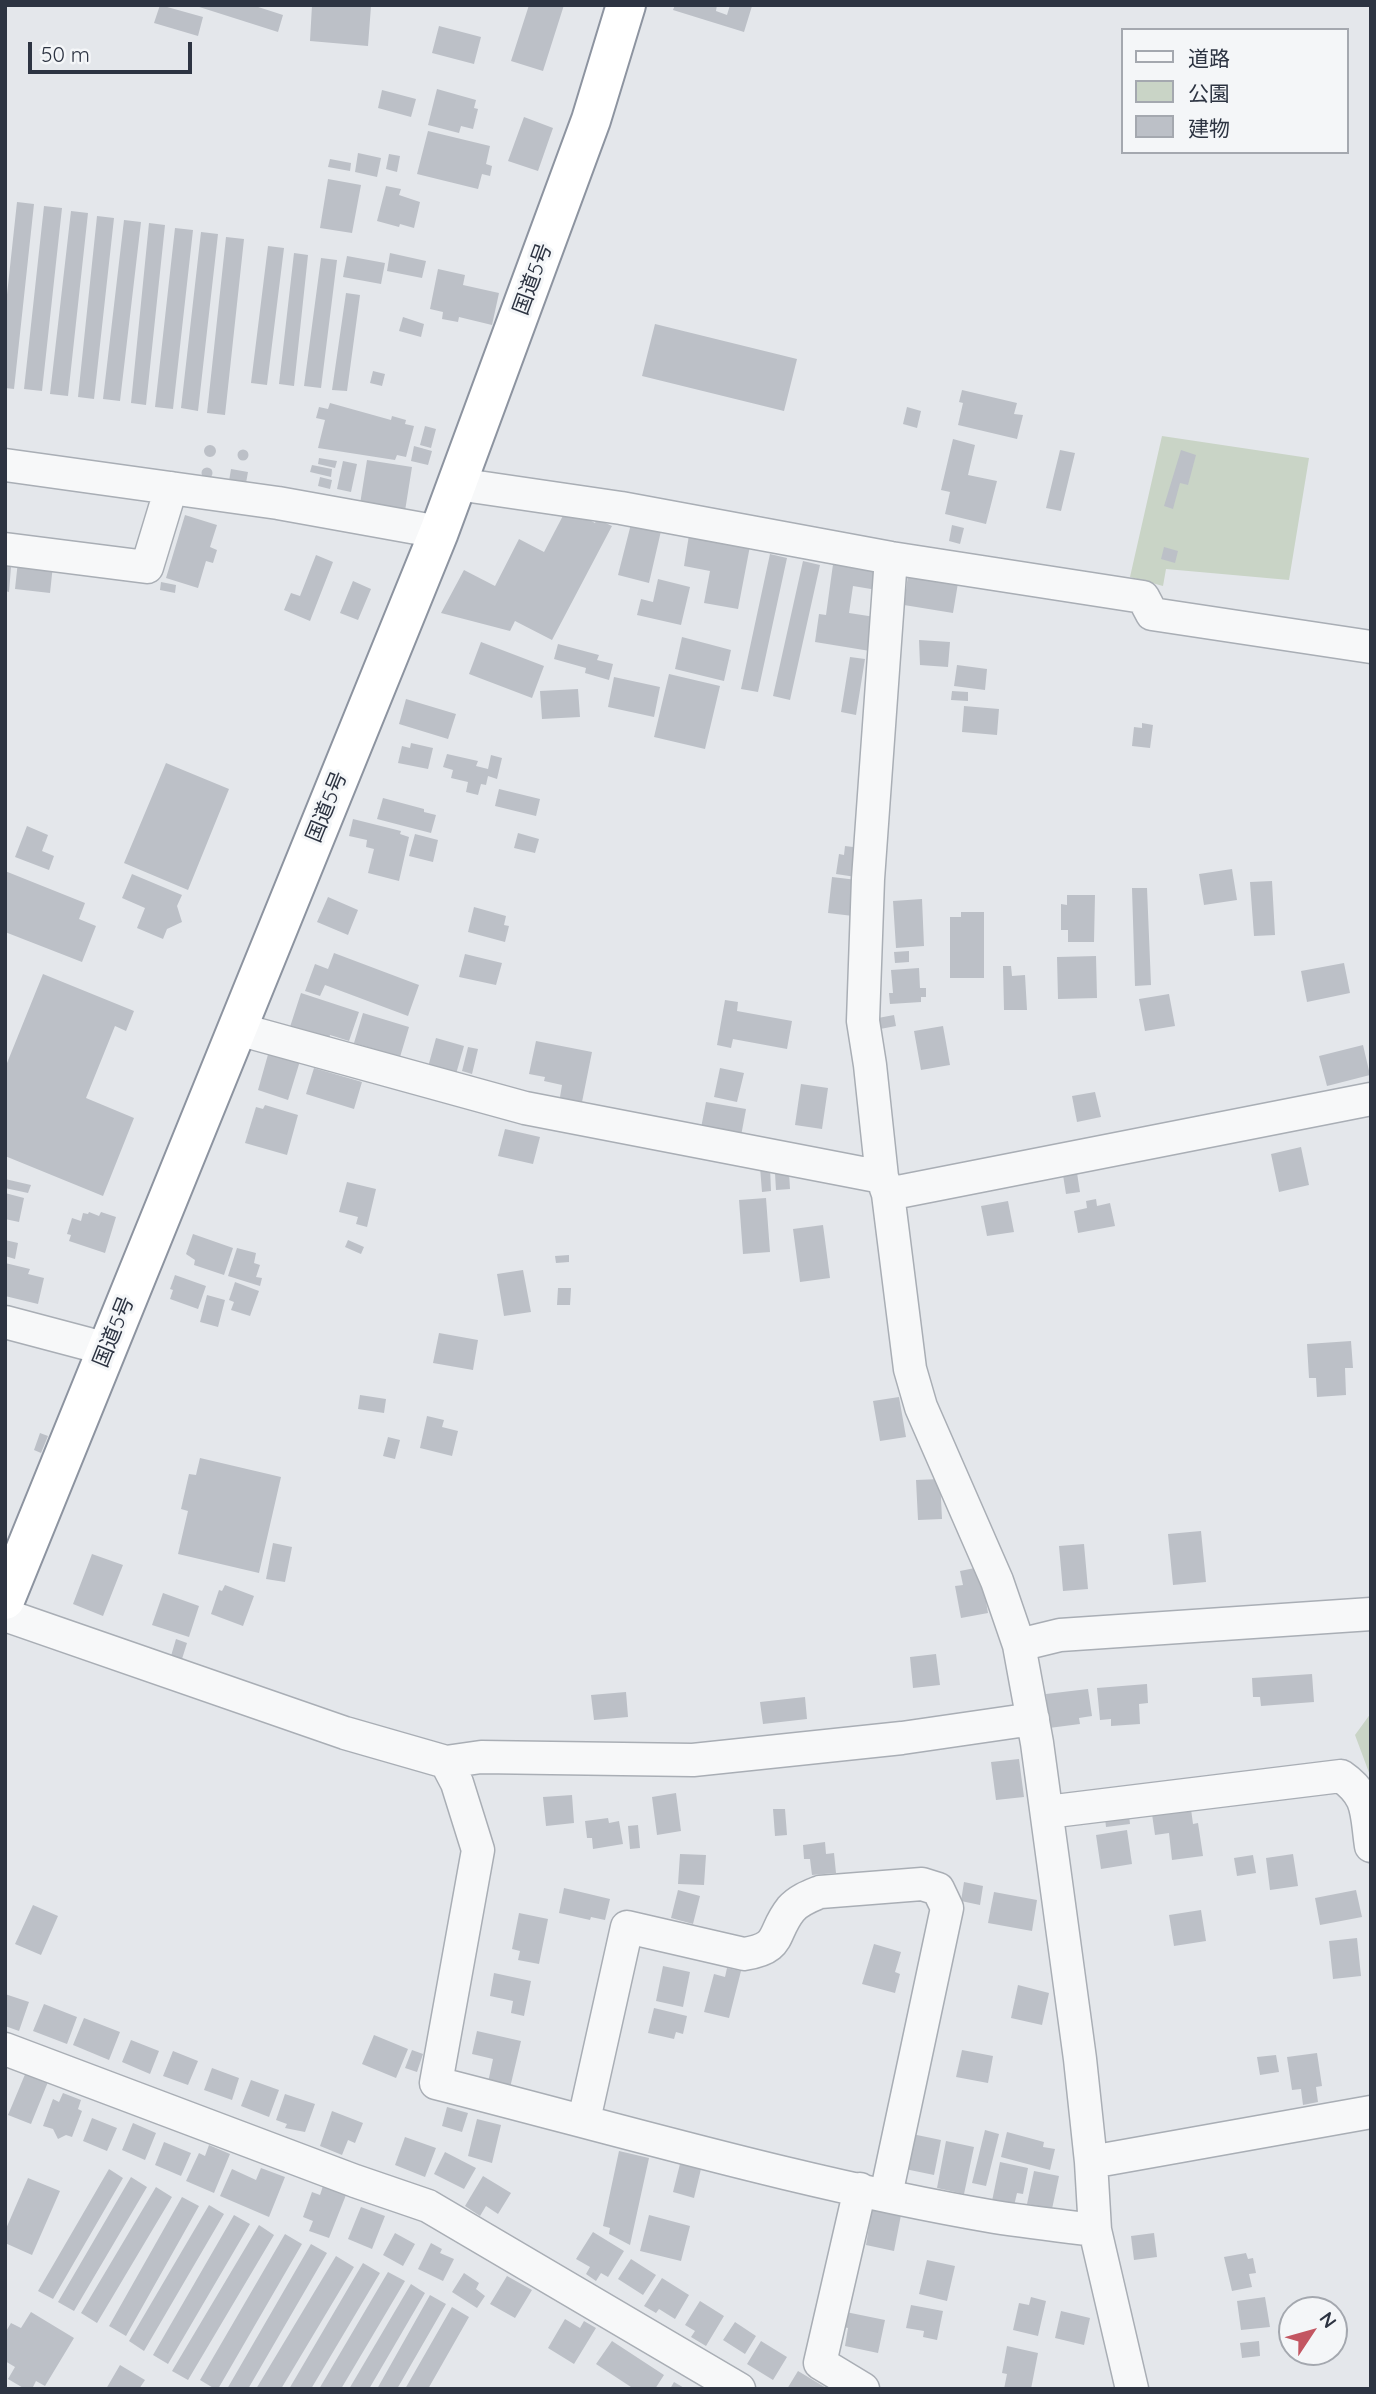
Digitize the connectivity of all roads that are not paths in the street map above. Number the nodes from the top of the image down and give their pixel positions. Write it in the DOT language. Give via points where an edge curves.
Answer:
graph roads {
  1 [pos="626,5"];
  2 [pos="5,465"];
  3 [pos="457,484"];
  4 [pos="171,488"];
  5 [pos="439,532"];
  6 [pos="5,550"];
  7 [pos="891,558"];
  8 [pos="1371,647"];
  9 [pos="238,1029"];
  10 [pos="1371,1099"];
  11 [pos="885,1185"];
  12 [pos="5,1322"];
  13 [pos="107,1349"];
  14 [pos="18,1534"];
  15 [pos="5,1600"];
  16 [pos="1371,1614"];
  17 [pos="5,1615"];
  18 [pos="1019,1645"];
  19 [pos="1033,1719"];
  20 [pos="446,1762"];
  21 [pos="1047,1812"];
  22 [pos="1371,1846"];
  23 [pos="5,2049"];
  24 [pos="1371,2112"];
  25 [pos="584,2120"];
  26 [pos="1091,2162"];
  27 [pos="873,2192"];
  28 [pos="1095,2230"];
  29 [pos="739,2389"];
  30 [pos="863,2389"];
  31 [pos="1132,2389"];
  1 -- 3 [label="highway, 国道5号" via="591,120"];
  2 -- 4 [label="street"];
  3 -- 5 [label="highway, 国道5号"];
  3 -- 7 [label="street" via="621,508"];
  4 -- 5 [label="street"];
  4 -- 6 [label="street" via="147,567"];
  5 -- 9 [label="highway, 国道5号"];
  7 -- 8 [label="street" via="1143,597 1152,614"];
  7 -- 11 [label="street" via="867,879 863,1021"];
  9 -- 11 [label="street" via="525,1108"];
  9 -- 13 [label="highway, 国道5号"];
  10 -- 11 [label="street"];
  11 -- 18 [label="street" via="910,1370"];
  12 -- 13 [label="street"];
  13 -- 14 [label="highway, 国道5号"];
  14 -- 15 [label="highway, 国道5号"];
  16 -- 18 [label="street" via="1060,1635"];
  17 -- 20 [label="street" via="345,1733"];
  18 -- 19 [label="street"];
  19 -- 20 [label="street" via="693,1760 481,1757"];
  19 -- 21 [label="street"];
  20 -- 25 [label="street" via="478,1850 436,2083"];
  21 -- 22 [label="street" via="1341,1776 1356,1786 1365,1801"];
  21 -- 26 [label="street"];
  23 -- 29 [label="street" via="428,2206"];
  24 -- 26 [label="street"];
  25 -- 27 [label="street"];
  25 -- 27 [label="street" via="627,1927 744,1954 763,1951 773,1942 791,1909 805,1898 821,1892 922,1884 938,1889 947,1908"];
  26 -- 28 [label="street"];
  27 -- 28 [label="street" via="995,2217"];
  27 -- 30 [label="street" via="820,2363"];
  28 -- 31 [label="street"];
}
